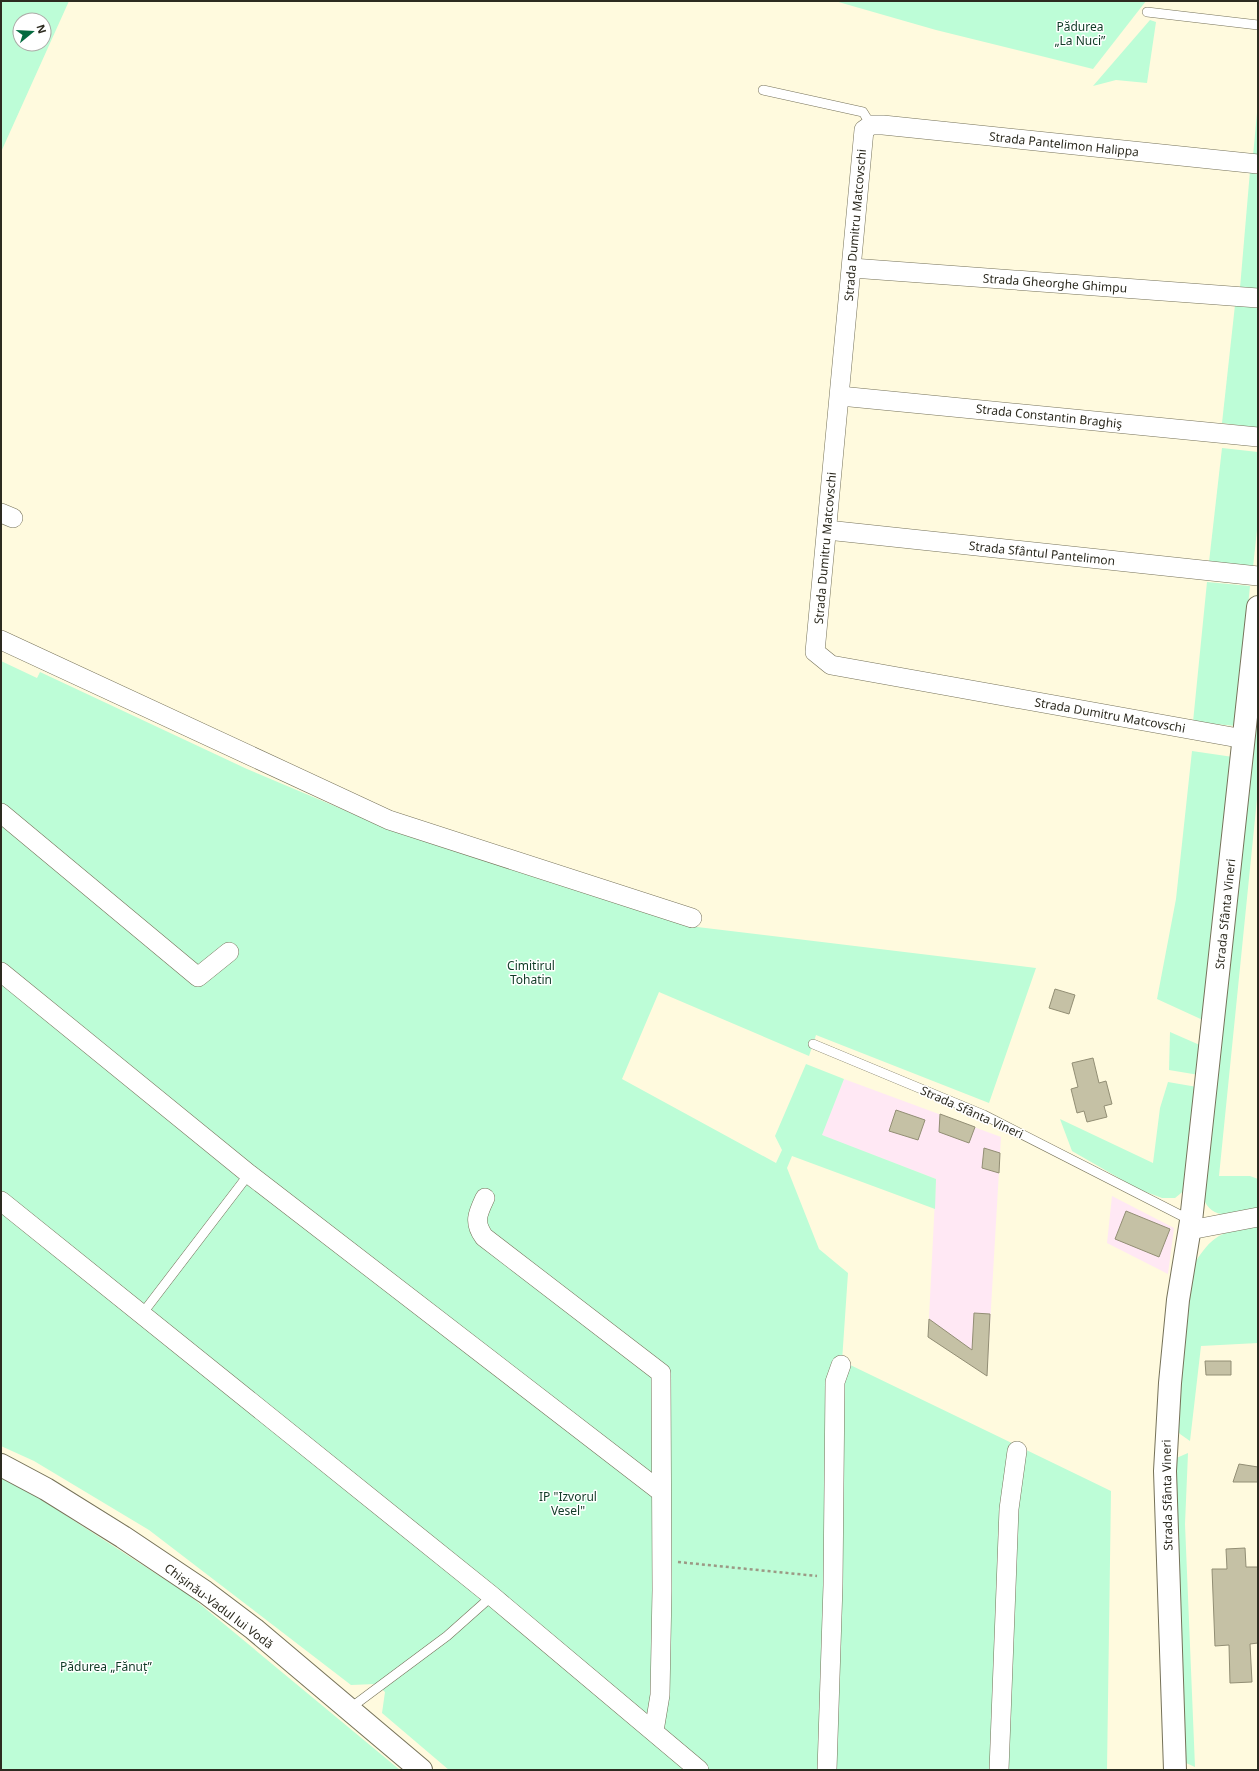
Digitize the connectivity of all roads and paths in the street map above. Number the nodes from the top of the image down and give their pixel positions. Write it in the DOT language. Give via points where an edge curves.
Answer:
graph roads {
  1 [pos="1147,12"];
  2 [pos="1258,25"];
  3 [pos="763,90"];
  4 [pos="871,125"];
  5 [pos="1258,164"];
  6 [pos="852,268"];
  7 [pos="1258,298"];
  8 [pos="840,396"];
  9 [pos="1258,437"];
  10 [pos="827,530"];
  11 [pos="1258,576"];
  12 [pos="1258,607"];
  13 [pos="1,640"];
  14 [pos="1256,646"];
  15 [pos="1244,739"];
  16 [pos="1,813"];
  17 [pos="692,918"];
  18 [pos="229,952"];
  19 [pos="1,972"];
  20 [pos="813,1044"];
  21 [pos="249,1174"];
  22 [pos="485,1198"];
  23 [pos="1,1201"];
  24 [pos="1258,1217"];
  25 [pos="1190,1225"];
  26 [pos="142,1314"];
  27 [pos="841,1365"];
  28 [pos="1017,1451"];
  29 [pos="1,1465"];
  30 [pos="660,1491"];
  31 [pos="662,1560"];
  32 [pos="833,1577"];
  33 [pos="492,1596"];
  34 [pos="348,1710"];
  35 [pos="654,1731"];
  36 [pos="421,1770"];
  37 [pos="699,1770"];
  38 [pos="827,1770"];
  39 [pos="999,1770"];
  40 [pos="1175,1770"];
  1 -- 2 [label="lane"];
  3 -- 4 [label="lane" via="863,112"];
  4 -- 5 [label="street, Strada Pantelimon Halippa"];
  4 -- 6 [label="street, Strada Dumitru Matcovschi" via="864,130"];
  6 -- 7 [label="street, Strada Gheorghe Ghimpu"];
  6 -- 8 [label="street, Strada Dumitru Matcovschi"];
  8 -- 9 [label="street, Strada Constantin Braghiş"];
  8 -- 10 [label="street, Strada Dumitru Matcovschi"];
  10 -- 11 [label="street, Strada Sfântul Pantelimon"];
  10 -- 15 [label="street, Strada Dumitru Matcovschi" via="815,652 831,665"];
  12 -- 14 [label="street, Strada Sfânta Vineri"];
  13 -- 17 [label="street" via="389,820"];
  14 -- 15 [label="street, Strada Sfânta Vineri"];
  15 -- 25 [label="street, Strada Sfânta Vineri"];
  16 -- 18 [label="street" via="198,977"];
  19 -- 21 [label="street"];
  20 -- 25 [label="lane, Strada Sfânta Vineri" via="984,1115"];
  21 -- 26 [label="lane"];
  21 -- 30 [label="street"];
  22 -- 30 [label="street" via="478,1214 477,1228 484,1237 661,1373"];
  23 -- 26 [label="street"];
  24 -- 25 [label="street"];
  25 -- 40 [label="street, Strada Sfânta Vineri" via="1178,1300 1166,1444"];
  26 -- 33 [label="street"];
  27 -- 32 [label="street" via="836,1382"];
  28 -- 39 [label="street" via="1009,1509"];
  29 -- 34 [label="street, Chișinău-Vadul lui Vodă" via="46,1489 117,1533 205,1592 254,1629"];
  30 -- 31 [label="street"];
  31 -- 32 [label="path"];
  31 -- 35 [label="street" via="660,1695"];
  32 -- 38 [label="street"];
  33 -- 34 [label="lane" via="448,1636"];
  33 -- 35 [label="street"];
  34 -- 36 [label="street, Chișinău-Vadul lui Vodă"];
  35 -- 37 [label="street"];
}
